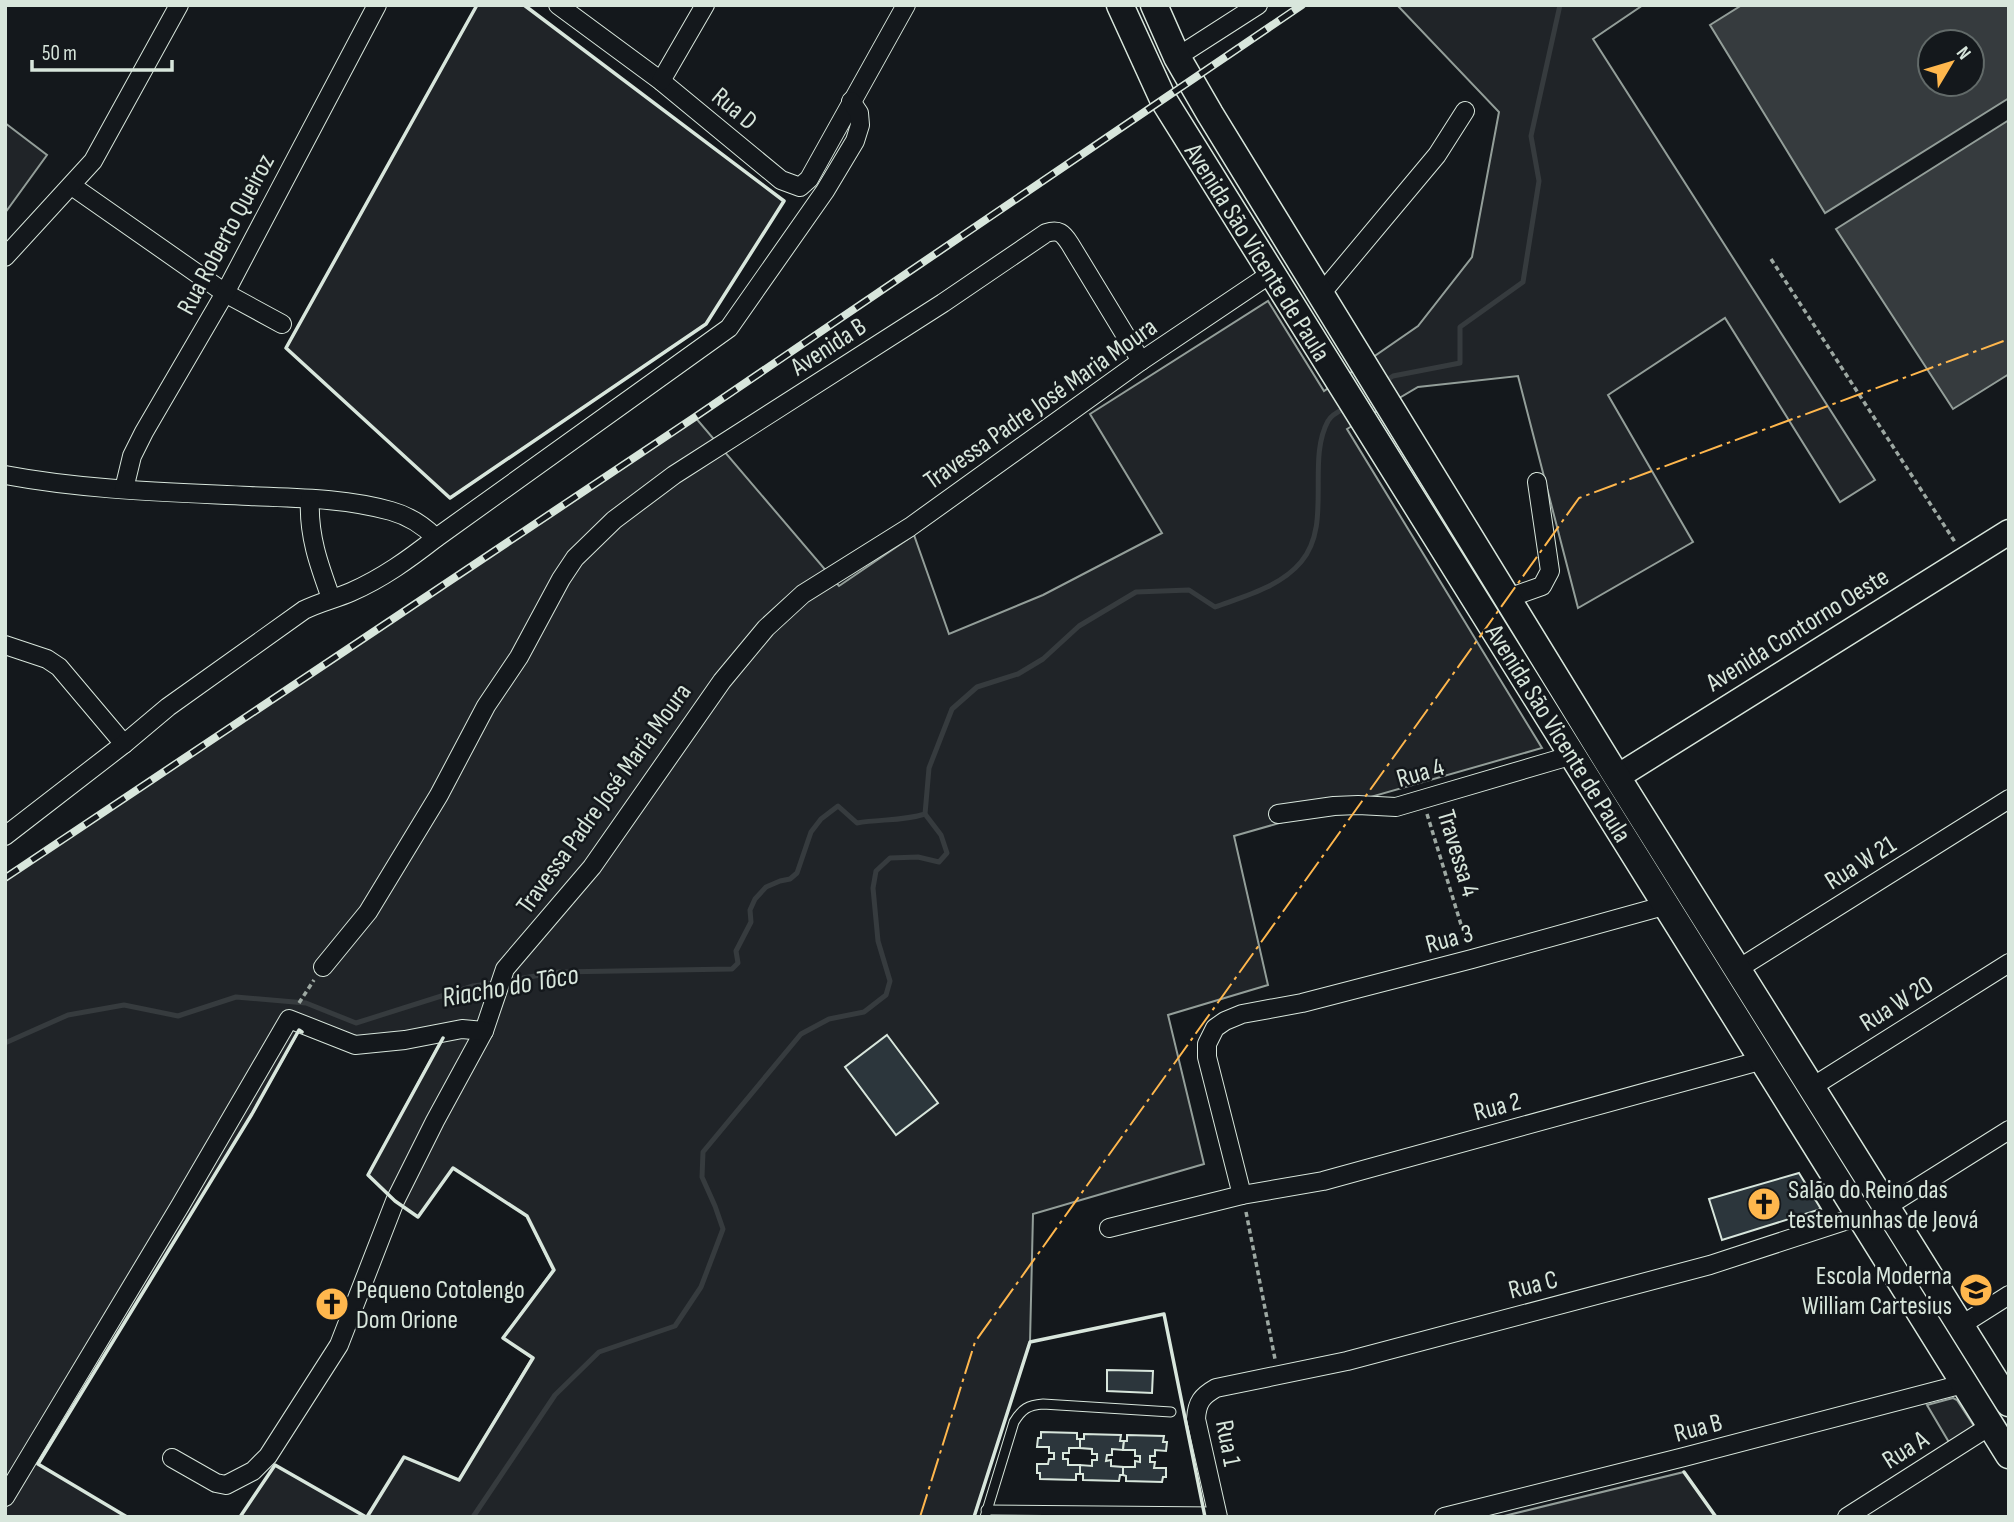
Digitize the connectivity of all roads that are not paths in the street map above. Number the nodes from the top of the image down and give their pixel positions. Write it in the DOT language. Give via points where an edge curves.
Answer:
graph roads {
  1 [pos="179,5"];
  2 [pos="377,5"];
  3 [pos="558,5"];
  4 [pos="705,5"];
  5 [pos="905,5"];
  6 [pos="1120,5"];
  7 [pos="1154,5"];
  8 [pos="1258,5"];
  9 [pos="1177,57"];
  10 [pos="661,80"];
  11 [pos="850,101"];
  12 [pos="1465,111"];
  13 [pos="72,186"];
  14 [pos="5,257"];
  15 [pos="1272,273"];
  16 [pos="225,293"];
  17 [pos="1320,295"];
  18 [pos="282,324"];
  19 [pos="1141,362"];
  20 [pos="5,475"];
  21 [pos="1537,482"];
  22 [pos="124,489"];
  23 [pos="310,499"];
  24 [pos="2009,532"];
  25 [pos="436,538"];
  26 [pos="1481,555"];
  27 [pos="1456,570"];
  28 [pos="331,598"];
  29 [pos="1508,598"];
  30 [pos="5,645"];
  31 [pos="124,744"];
  32 [pos="1573,755"];
  33 [pos="1617,777"];
  34 [pos="2009,799"];
  35 [pos="1278,814"];
  36 [pos="5,836"];
  37 [pos="1667,905"];
  38 [pos="2009,963"];
  39 [pos="323,967"];
  40 [pos="1738,969"];
  41 [pos="484,1031"];
  42 [pos="1763,1060"];
  43 [pos="1812,1087"];
  44 [pos="2009,1130"];
  45 [pos="1242,1195"];
  46 [pos="1888,1206"];
  47 [pos="1860,1216"];
  48 [pos="1109,1228"];
  49 [pos="2009,1296"];
  50 [pos="1960,1326"];
  51 [pos="1963,1384"];
  52 [pos="1216,1388"];
  53 [pos="2009,1403"];
  54 [pos="1171,1412"];
  55 [pos="1990,1426"];
  56 [pos="2009,1455"];
  57 [pos="172,1458"];
  58 [pos="5,1497"];
  59 [pos="986,1513"];
  60 [pos="1106,1514"];
  61 [pos="1218,1514"];
  62 [pos="1444,1517"];
  63 [pos="1847,1517"];
  1 -- 13 [label="street" via="93,160"];
  2 -- 16 [label="street, Rua Roberto Queiroz"];
  3 -- 10 [label="street, Rua D"];
  4 -- 10 [label="street"];
  5 -- 11 [label="street"];
  6 -- 15 [label="main road, Avenida São Vicente de Paula" via="1163,99"];
  7 -- 9 [label="main road, Avenida São Vicente de Paula"];
  8 -- 9 [label="street"];
  9 -- 17 [label="main road, Avenida São Vicente de Paula"];
  10 -- 11 [label="street, Rua D" via="781,180 800,187 809,179"];
  11 -- 25 [label="street" via="859,113 855,141 729,328"];
  12 -- 17 [label="street" via="1437,155"];
  13 -- 14 [label="street"];
  13 -- 16 [label="street"];
  15 -- 19 [label="street, Travessa Padre José Maria Moura"];
  15 -- 27 [label="main road, Avenida São Vicente de Paula"];
  16 -- 18 [label="street"];
  16 -- 22 [label="street, Rua Roberto Queiroz" via="144,432"];
  17 -- 26 [label="main road, Avenida São Vicente de Paula"];
  19 -- 39 [label="street, Avenida B" via="1070,244 1055,230 674,475 614,520 575,558 368,912"];
  19 -- 41 [label="street, Travessa Padre José Maria Moura" via="910,527 813,587 766,628 714,691 592,867 505,969"];
  20 -- 22 [label="street"];
  21 -- 29 [label="street" via="1550,571 1542,586"];
  22 -- 23 [label="street"];
  23 -- 25 [label="street" via="393,511 415,520"];
  23 -- 28 [label="street" via="314,549"];
  24 -- 33 [label="street, Avenida Contorno Oeste"];
  25 -- 28 [label="street" via="396,569"];
  26 -- 27 [label="main road"];
  26 -- 29 [label="main road, Avenida São Vicente de Paula"];
  27 -- 32 [label="main road, Avenida São Vicente de Paula"];
  28 -- 31 [label="street" via="304,610"];
  29 -- 33 [label="main road, Avenida São Vicente de Paula"];
  30 -- 31 [label="street" via="59,667"];
  31 -- 36 [label="street"];
  32 -- 35 [label="street, Rua 4" via="1396,807 1358,804"];
  32 -- 37 [label="main road, Avenida São Vicente de Paula"];
  33 -- 40 [label="main road, Avenida São Vicente de Paula"];
  34 -- 40 [label="street, Rua W 21"];
  37 -- 42 [label="main road, Avenida São Vicente de Paula"];
  37 -- 45 [label="street, Rua 3" via="1302,1003 1242,1014 1215,1028 1206,1044 1207,1057"];
  38 -- 43 [label="street, Rua W 20"];
  40 -- 43 [label="main road, Avenida São Vicente de Paula"];
  41 -- 57 [label="street, Travessa Padre José Maria Moura" via="396,1201 339,1345 268,1456 253,1471 226,1485"];
  41 -- 58 [label="street" via="462,1029 355,1045 289,1020"];
  42 -- 45 [label="street, Rua 2" via="1323,1181"];
  42 -- 47 [label="main road, Avenida São Vicente de Paula"];
  43 -- 46 [label="main road, Avenida São Vicente de Paula"];
  44 -- 46 [label="street"];
  45 -- 48 [label="street, Rua 2"];
  46 -- 50 [label="main road, Avenida São Vicente de Paula"];
  47 -- 51 [label="main road, Avenida São Vicente de Paula"];
  47 -- 52 [label="street, Rua C" via="1710,1265 1347,1361"];
  49 -- 50 [label="street"];
  50 -- 53 [label="main road, Avenida São Vicente de Paula"];
  51 -- 55 [label="main road, Avenida São Vicente de Paula"];
  51 -- 62 [label="street, Rua B"];
  52 -- 61 [label="street, Rua 1" via="1203,1395 1196,1419"];
  54 -- 59 [label="lane" via="1030,1405 1014,1422"];
  55 -- 56 [label="main road, Avenida São Vicente de Paula"];
  55 -- 63 [label="street, Rua A"];
  59 -- 60 [label="lane"];
  60 -- 61 [label="lane"];
}
